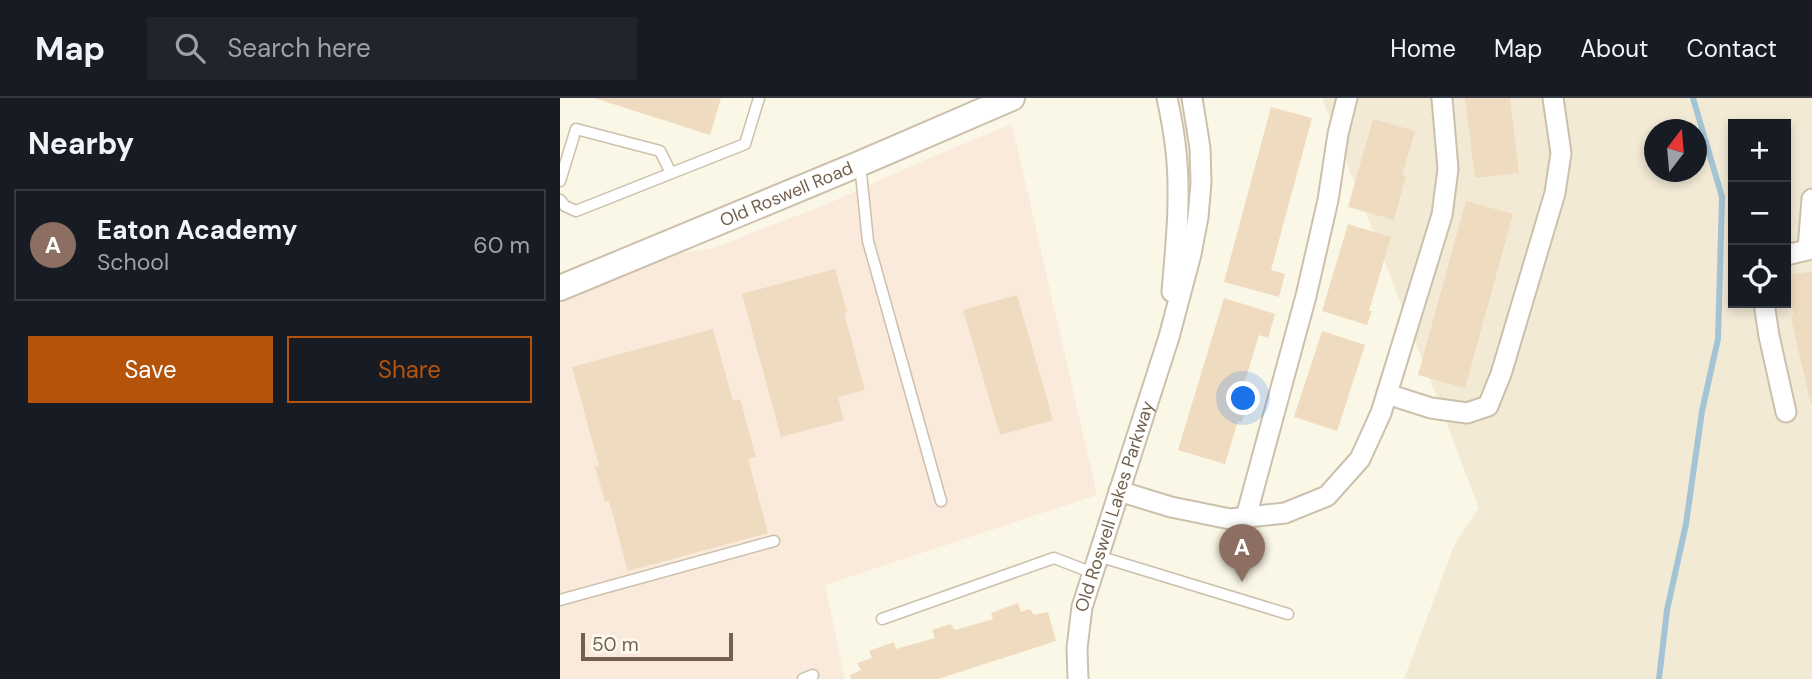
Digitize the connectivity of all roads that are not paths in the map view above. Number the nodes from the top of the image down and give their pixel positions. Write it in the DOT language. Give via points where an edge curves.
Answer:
graph roads {
  1 [pos="759,98"];
  2 [pos="1012,98"];
  3 [pos="1167,98"];
  4 [pos="1192,98"];
  5 [pos="1347,98"];
  6 [pos="1442,98"];
  7 [pos="1553,98"];
  8 [pos="859,164"];
  9 [pos="671,173"];
  10 [pos="560,181"];
  11 [pos="1812,199"];
  12 [pos="560,200"];
  13 [pos="1810,249"];
  14 [pos="1791,254"];
  15 [pos="560,288"];
  16 [pos="1765,308"];
  17 [pos="1169,337"];
  18 [pos="1387,394"];
  19 [pos="1786,412"];
  20 [pos="1119,491"];
  21 [pos="941,501"];
  22 [pos="1247,517"];
  23 [pos="774,541"];
  24 [pos="1095,564"];
  25 [pos="560,600"];
  26 [pos="1287,614"];
  27 [pos="882,619"];
  28 [pos="1078,679"];
  1 -- 9 [label="lane" via="745,144"];
  2 -- 8 [label="street, Old Roswell Road"];
  3 -- 17 [label="street, Old Roswell Lakes Parkway" via="1178,183"];
  4 -- 17 [label="street, Old Roswell Lakes Parkway" via="1200,148 1198,218"];
  5 -- 22 [label="street" via="1307,296"];
  6 -- 18 [label="street" via="1448,169 1442,215"];
  7 -- 18 [label="street" via="1561,153 1556,193 1488,406 1467,413"];
  8 -- 15 [label="street, Old Roswell Road"];
  8 -- 21 [label="lane" via="868,241"];
  9 -- 10 [label="lane" via="660,151 576,129"];
  9 -- 12 [label="lane" via="576,211"];
  11 -- 13 [label="street"];
  13 -- 14 [label="street"];
  16 -- 19 [label="street"];
  17 -- 20 [label="street, Old Roswell Lakes Parkway"];
  18 -- 22 [label="street" via="1360,459 1327,496 1285,513"];
  20 -- 22 [label="street" via="1230,519"];
  20 -- 24 [label="street, Old Roswell Lakes Parkway"];
  23 -- 25 [label="lane"];
  24 -- 26 [label="lane"];
  24 -- 27 [label="lane" via="1054,558"];
  24 -- 28 [label="street, Old Roswell Lakes Parkway" via="1082,607"];
}
